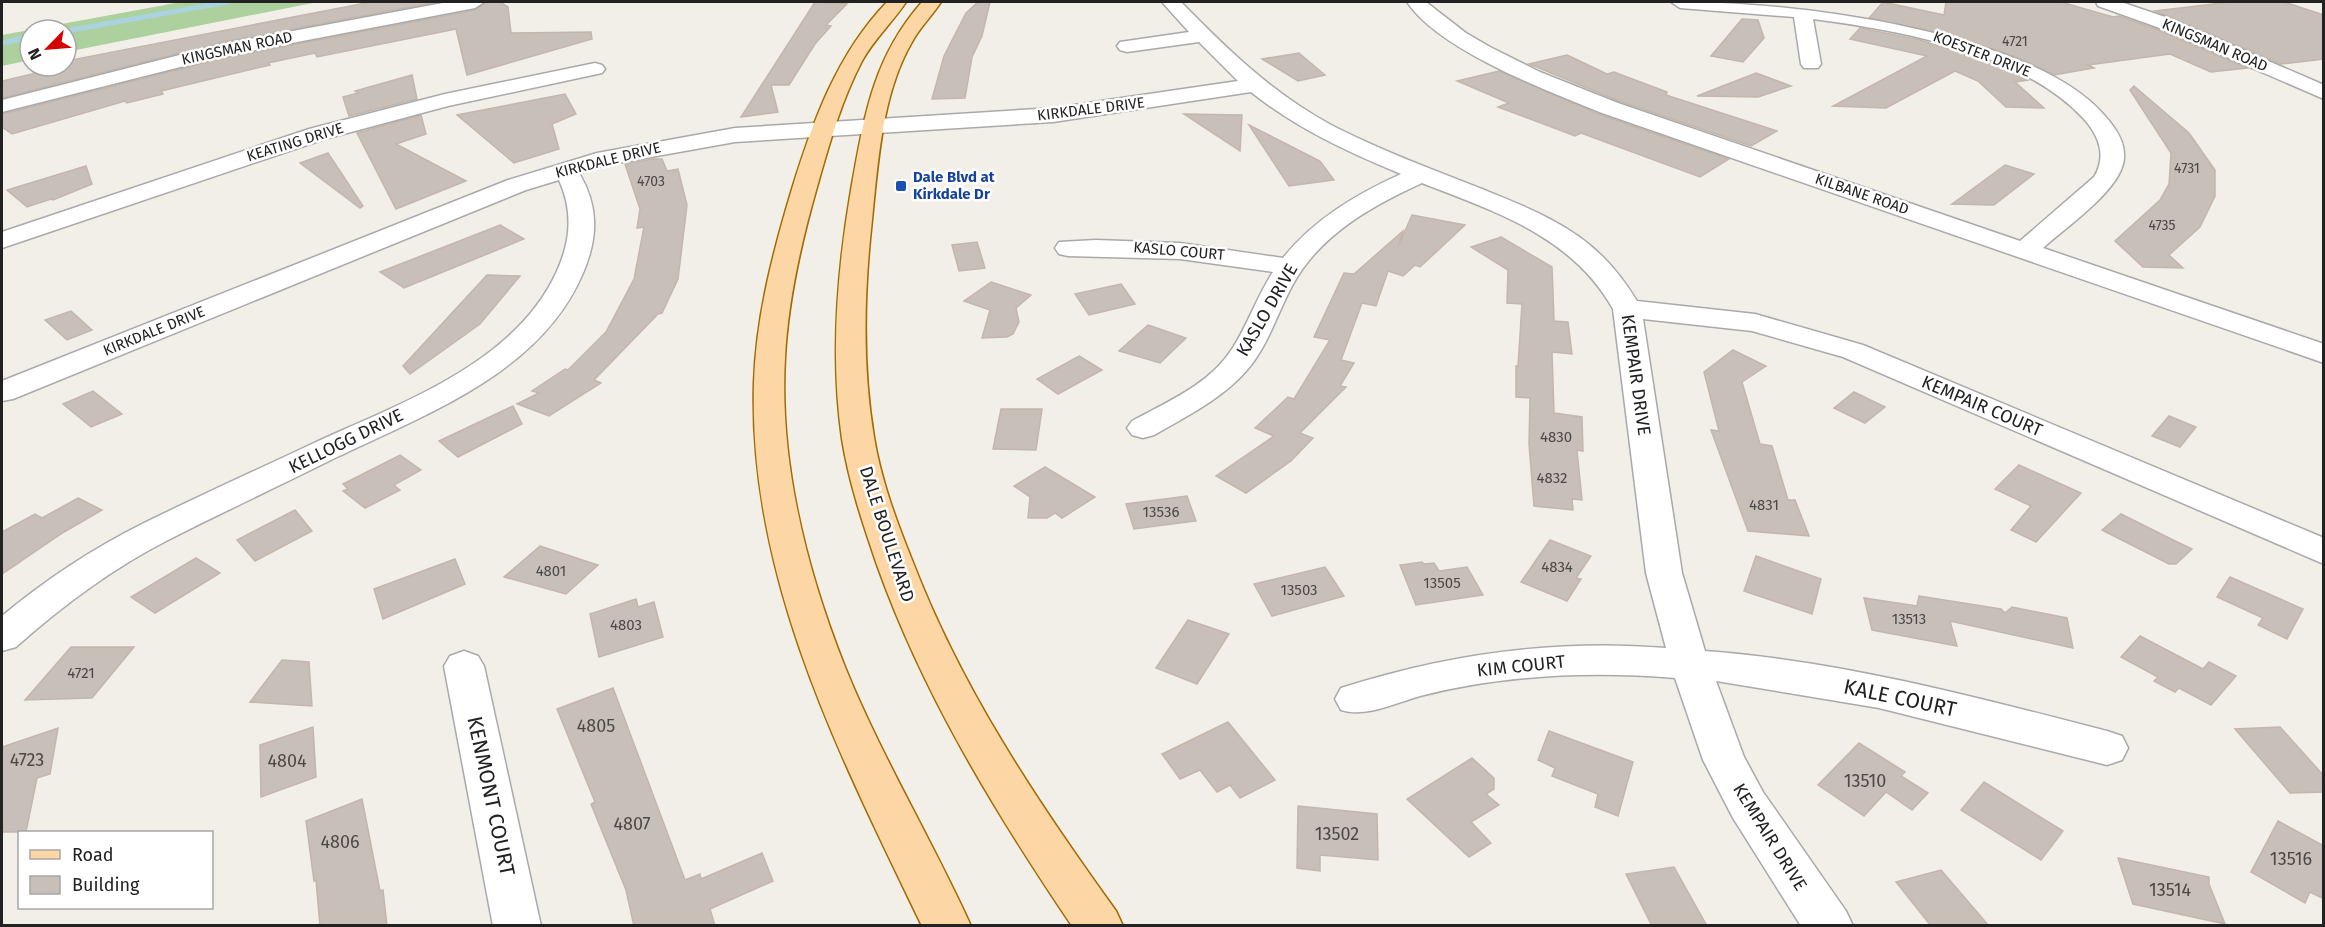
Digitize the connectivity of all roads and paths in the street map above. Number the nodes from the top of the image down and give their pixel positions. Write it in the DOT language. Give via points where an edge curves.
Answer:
graph roads {
  1 [pos="474,2"];
  2 [pos="897,2"];
  3 [pos="932,2"];
  4 [pos="1171,2"];
  5 [pos="1416,2"];
  6 [pos="1680,2"];
  7 [pos="2105,2"];
  8 [pos="1803,11"];
  9 [pos="1204,36"];
  10 [pos="1127,46"];
  11 [pos="1811,64"];
  12 [pos="595,69"];
  13 [pos="1253,85"];
  14 [pos="2324,93"];
  15 [pos="2,106"];
  16 [pos="874,126"];
  17 [pos="822,129"];
  18 [pos="566,169"];
  19 [pos="1421,174"];
  20 [pos="2,240"];
  21 [pos="1068,248"];
  22 [pos="2025,250"];
  23 [pos="1290,267"];
  24 [pos="1627,309"];
  25 [pos="2324,354"];
  26 [pos="2,392"];
  27 [pos="1143,428"];
  28 [pos="2324,552"];
  29 [pos="2,637"];
  30 [pos="1690,665"];
  31 [pos="464,666"];
  32 [pos="1355,699"];
  33 [pos="2107,748"];
  34 [pos="517,926"];
  35 [pos="947,926"];
  36 [pos="1099,926"];
  37 [pos="1829,926"];
  1 -- 15 [label="street, KINGSMAN ROAD" via="223,50"];
  2 -- 17 [label="main road" via="853,55"];
  3 -- 16 [label="main road, DALE BOULEVARD" via="900,41 890,61"];
  4 -- 9 [label="street, KEMPAIR DRIVE"];
  5 -- 22 [label="street, KILBANE ROAD" via="1467,41 1557,87"];
  6 -- 8 [label="street, KOESTER DRIVE"];
  7 -- 14 [label="street, KINGSMAN ROAD"];
  8 -- 11 [label="street"];
  8 -- 22 [label="street, KOESTER DRIVE" via="1882,22 1962,44 2050,81 2090,112 2111,141 2112,169"];
  9 -- 10 [label="street"];
  9 -- 13 [label="street, KEMPAIR DRIVE"];
  12 -- 20 [label="street, KEATING DRIVE" via="445,100 328,131"];
  13 -- 16 [label="street, KIRKDALE DRIVE" via="1053,115"];
  13 -- 19 [label="street, KEMPAIR DRIVE" via="1343,140"];
  16 -- 17 [label="street, KIRKDALE DRIVE"];
  16 -- 36 [label="main road, DALE BOULEVARD" via="861,206 850,356 858,436 870,494 902,587 960,712 1048,854"];
  17 -- 18 [label="street, KIRKDALE DRIVE" via="689,141"];
  17 -- 35 [label="main road" via="792,229 772,337 772,450 783,526 805,615 827,676 882,799"];
  18 -- 26 [label="street, KIRKDALE DRIVE" via="517,185"];
  18 -- 29 [label="street, KELLOGG DRIVE" via="583,207 580,247 563,294 518,343 427,401 113,555 65,586"];
  19 -- 23 [label="street, KASLO DRIVE" via="1354,209 1326,230"];
  19 -- 24 [label="street, KEMPAIR DRIVE" via="1560,235 1603,269"];
  21 -- 23 [label="street, KASLO COURT" via="1167,248"];
  22 -- 25 [label="street, KILBANE ROAD"];
  23 -- 27 [label="street, KASLO DRIVE" via="1248,348 1232,369 1209,389"];
  24 -- 28 [label="street, KEMPAIR COURT" via="1755,323 1853,351"];
  24 -- 30 [label="street, KEMPAIR DRIVE" via="1664,573"];
  30 -- 32 [label="street, KIM COURT" via="1558,661 1488,667 1421,680"];
  30 -- 33 [label="street, KALE COURT" via="1899,696"];
  30 -- 37 [label="street, KEMPAIR DRIVE" via="1724,760 1748,805"];
  31 -- 34 [label="street, KENMONT COURT"];
}
